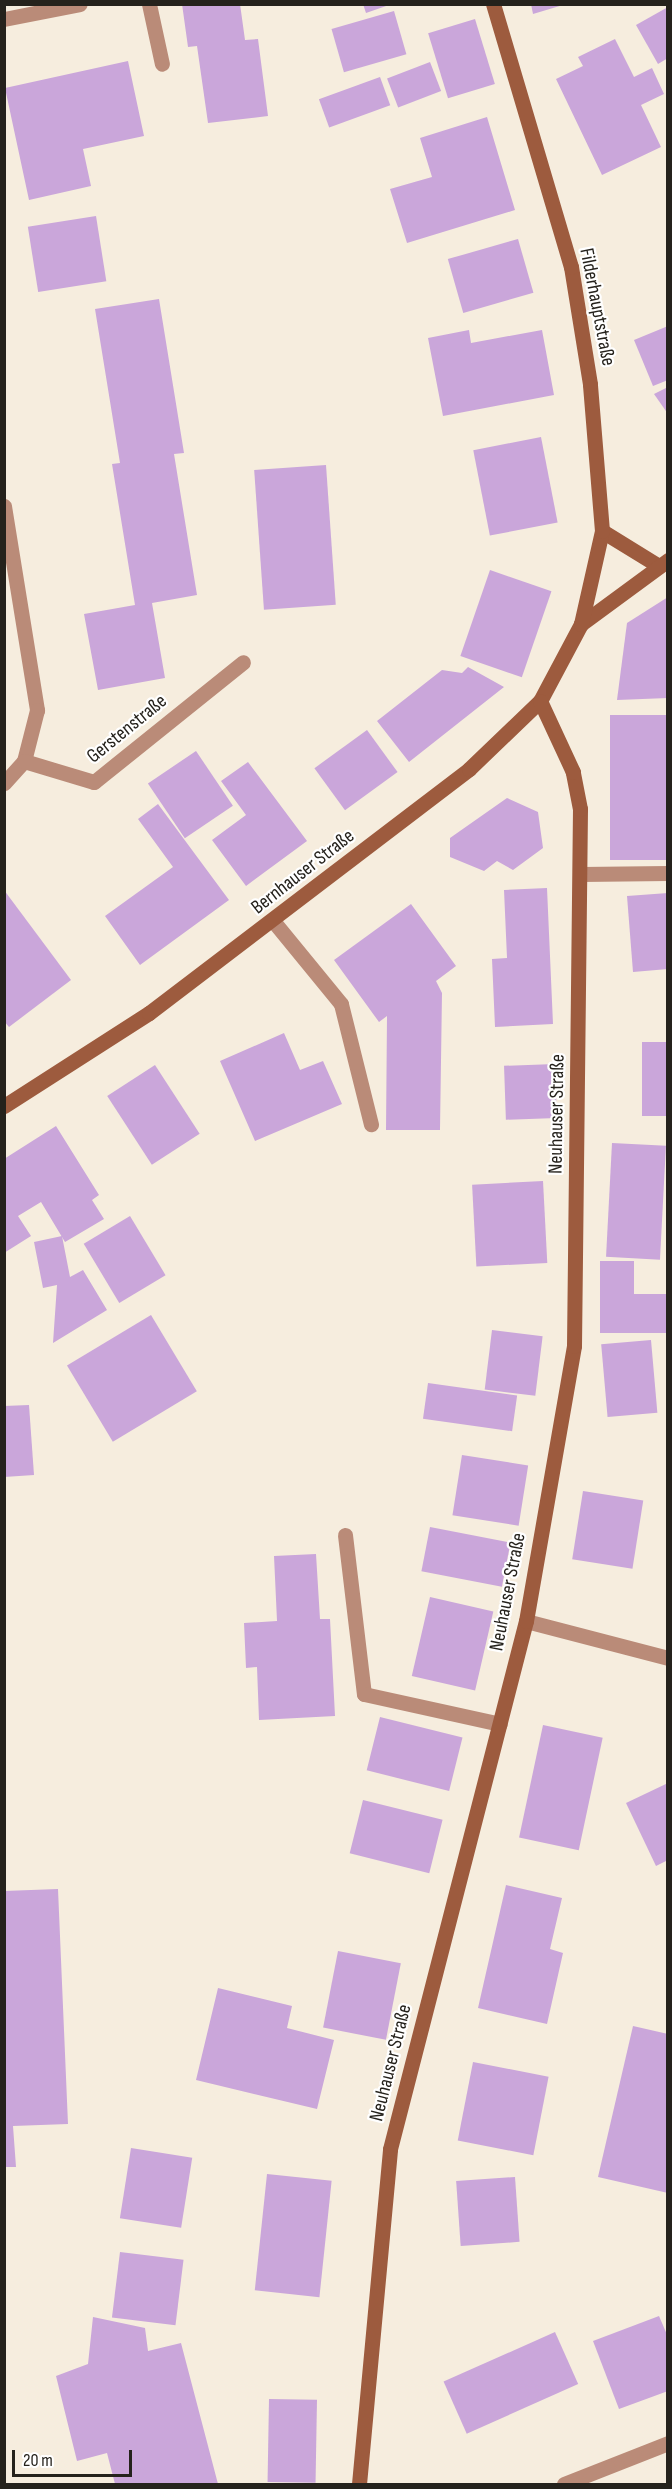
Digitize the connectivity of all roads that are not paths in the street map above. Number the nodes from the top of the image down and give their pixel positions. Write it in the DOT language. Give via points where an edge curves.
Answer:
graph roads {
  1 [pos="80,4"];
  2 [pos="149,4"];
  3 [pos="493,4"];
  4 [pos="4,19"];
  5 [pos="162,64"];
  6 [pos="4,506"];
  7 [pos="602,531"];
  8 [pos="663,563"];
  9 [pos="581,624"];
  10 [pos="243,662"];
  11 [pos="540,702"];
  12 [pos="24,761"];
  13 [pos="4,783"];
  14 [pos="668,873"];
  15 [pos="581,874"];
  16 [pos="274,922"];
  17 [pos="4,1106"];
  18 [pos="371,1124"];
  19 [pos="345,1535"];
  20 [pos="526,1621"];
  21 [pos="668,1658"];
  22 [pos="500,1724"];
  23 [pos="668,2444"];
  24 [pos="359,2484"];
  25 [pos="564,2484"];
  1 -- 4 [label="street"];
  2 -- 5 [label="street"];
  3 -- 7 [label="main road, Filderhauptstraße" via="571,267 590,384"];
  6 -- 12 [label="street" via="37,710"];
  7 -- 8 [label="main road"];
  7 -- 9 [label="main road, Filderhauptstraße"];
  8 -- 9 [label="main road"];
  9 -- 11 [label="main road, Bernhauser Straße"];
  10 -- 12 [label="street, Gerstenstraße" via="94,782"];
  11 -- 15 [label="main road, Neuhauser Straße" via="573,772"];
  11 -- 16 [label="main road, Bernhauser Straße" via="469,769"];
  12 -- 13 [label="street"];
  14 -- 15 [label="street"];
  15 -- 20 [label="main road, Neuhauser Straße" via="574,1346"];
  16 -- 17 [label="main road, Bernhauser Straße" via="149,1013"];
  16 -- 18 [label="street" via="341,1005"];
  19 -- 22 [label="street" via="363,1694"];
  20 -- 21 [label="street"];
  20 -- 22 [label="main road, Neuhauser Straße"];
  22 -- 24 [label="main road, Neuhauser Straße" via="390,2148"];
  23 -- 25 [label="street"];
}
